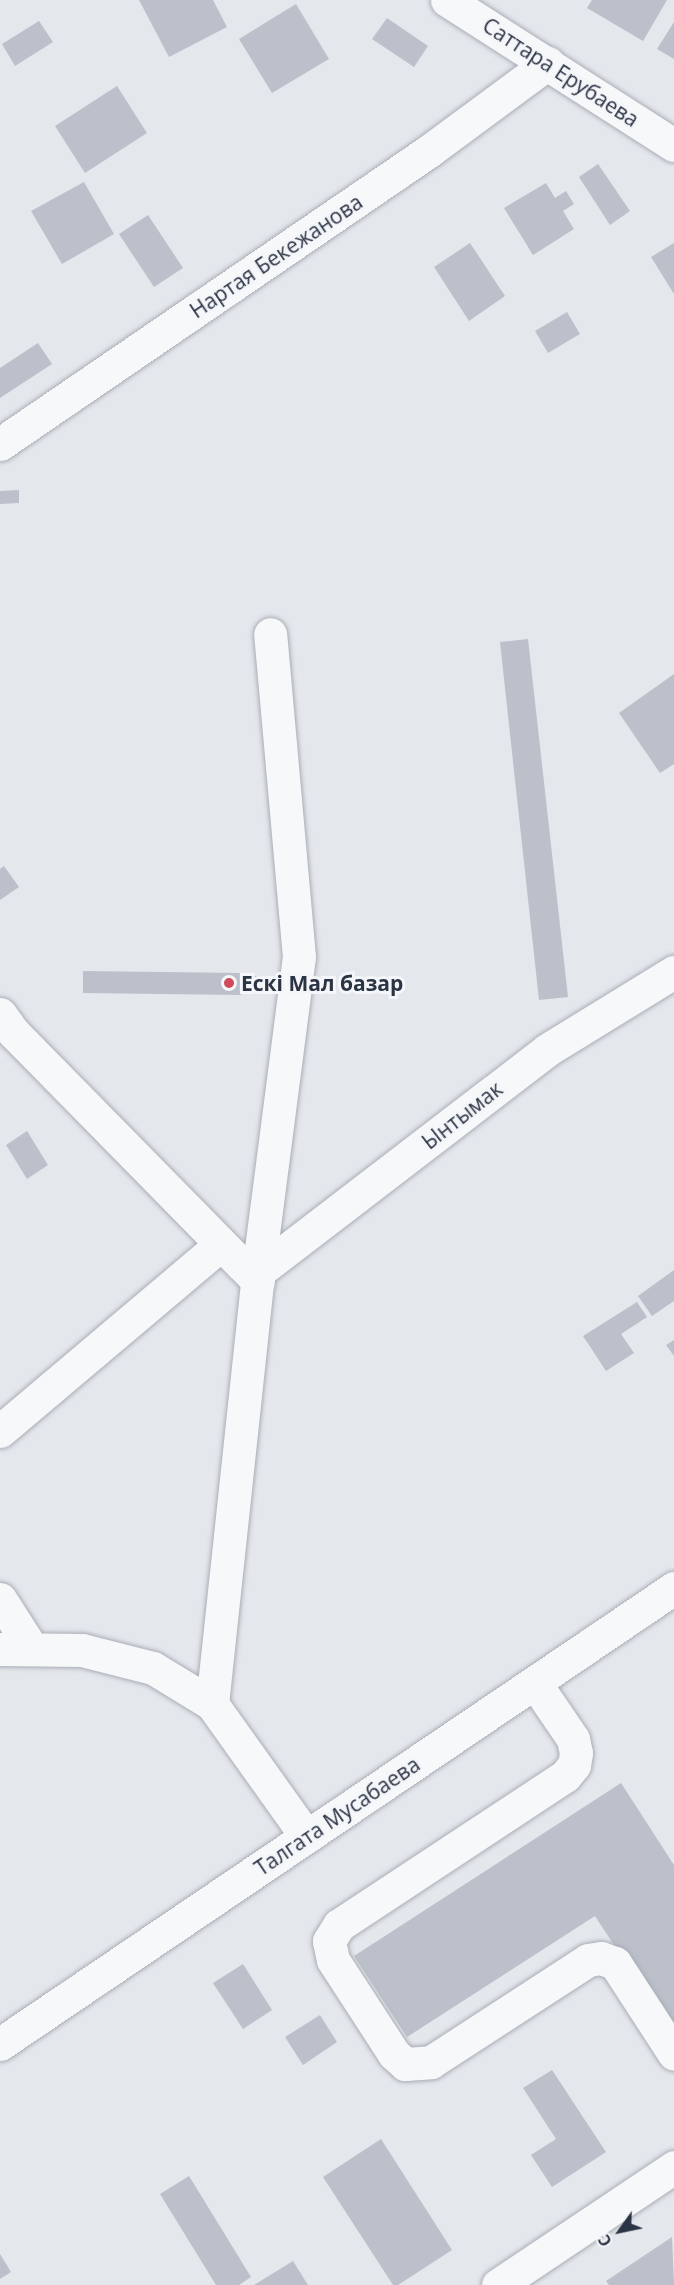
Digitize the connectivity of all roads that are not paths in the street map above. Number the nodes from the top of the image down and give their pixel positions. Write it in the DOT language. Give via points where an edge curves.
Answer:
graph roads {
  1 [pos="447,0"];
  2 [pos="548,63"];
  3 [pos="674,145"];
  4 [pos="0,444"];
  5 [pos="270,634"];
  6 [pos="674,972"];
  7 [pos="0,1014"];
  8 [pos="221,1244"];
  9 [pos="258,1276"];
  10 [pos="0,1431"];
  11 [pos="674,1588"];
  12 [pos="0,1599"];
  13 [pos="0,1649"];
  14 [pos="32,1649"];
  15 [pos="535,1683"];
  16 [pos="212,1704"];
  17 [pos="306,1836"];
  18 [pos="0,2044"];
  19 [pos="674,2054"];
  20 [pos="674,2168"];
  21 [pos="541,2273"];
  22 [pos="498,2285"];
  1 -- 2 [label="street, Саттара Ерубаева"];
  2 -- 3 [label="street, Саттара Ерубаева"];
  2 -- 4 [label="street, Нартая Бекежанова" via="429,151"];
  5 -- 9 [label="street" via="299,957"];
  6 -- 9 [label="street, Ынтымак" via="547,1050"];
  7 -- 8 [label="street" via="14,1033"];
  8 -- 9 [label="street"];
  8 -- 10 [label="street"];
  9 -- 16 [label="street"];
  11 -- 15 [label="street, Талгата Мусабаева"];
  12 -- 14 [label="street"];
  13 -- 14 [label="street"];
  14 -- 16 [label="street" via="82,1650 153,1668"];
  15 -- 17 [label="street, Талгата Мусабаева"];
  15 -- 19 [label="street" via="573,1739 574,1765 565,1776 339,1925 330,1941 333,1960 394,2054 405,2064 431,2062 588,1960 601,1958 615,1963"];
  16 -- 17 [label="street"];
  17 -- 18 [label="street, Талгата Мусабаева"];
  20 -- 21 [label="street"];
  21 -- 22 [label="street"];
}
